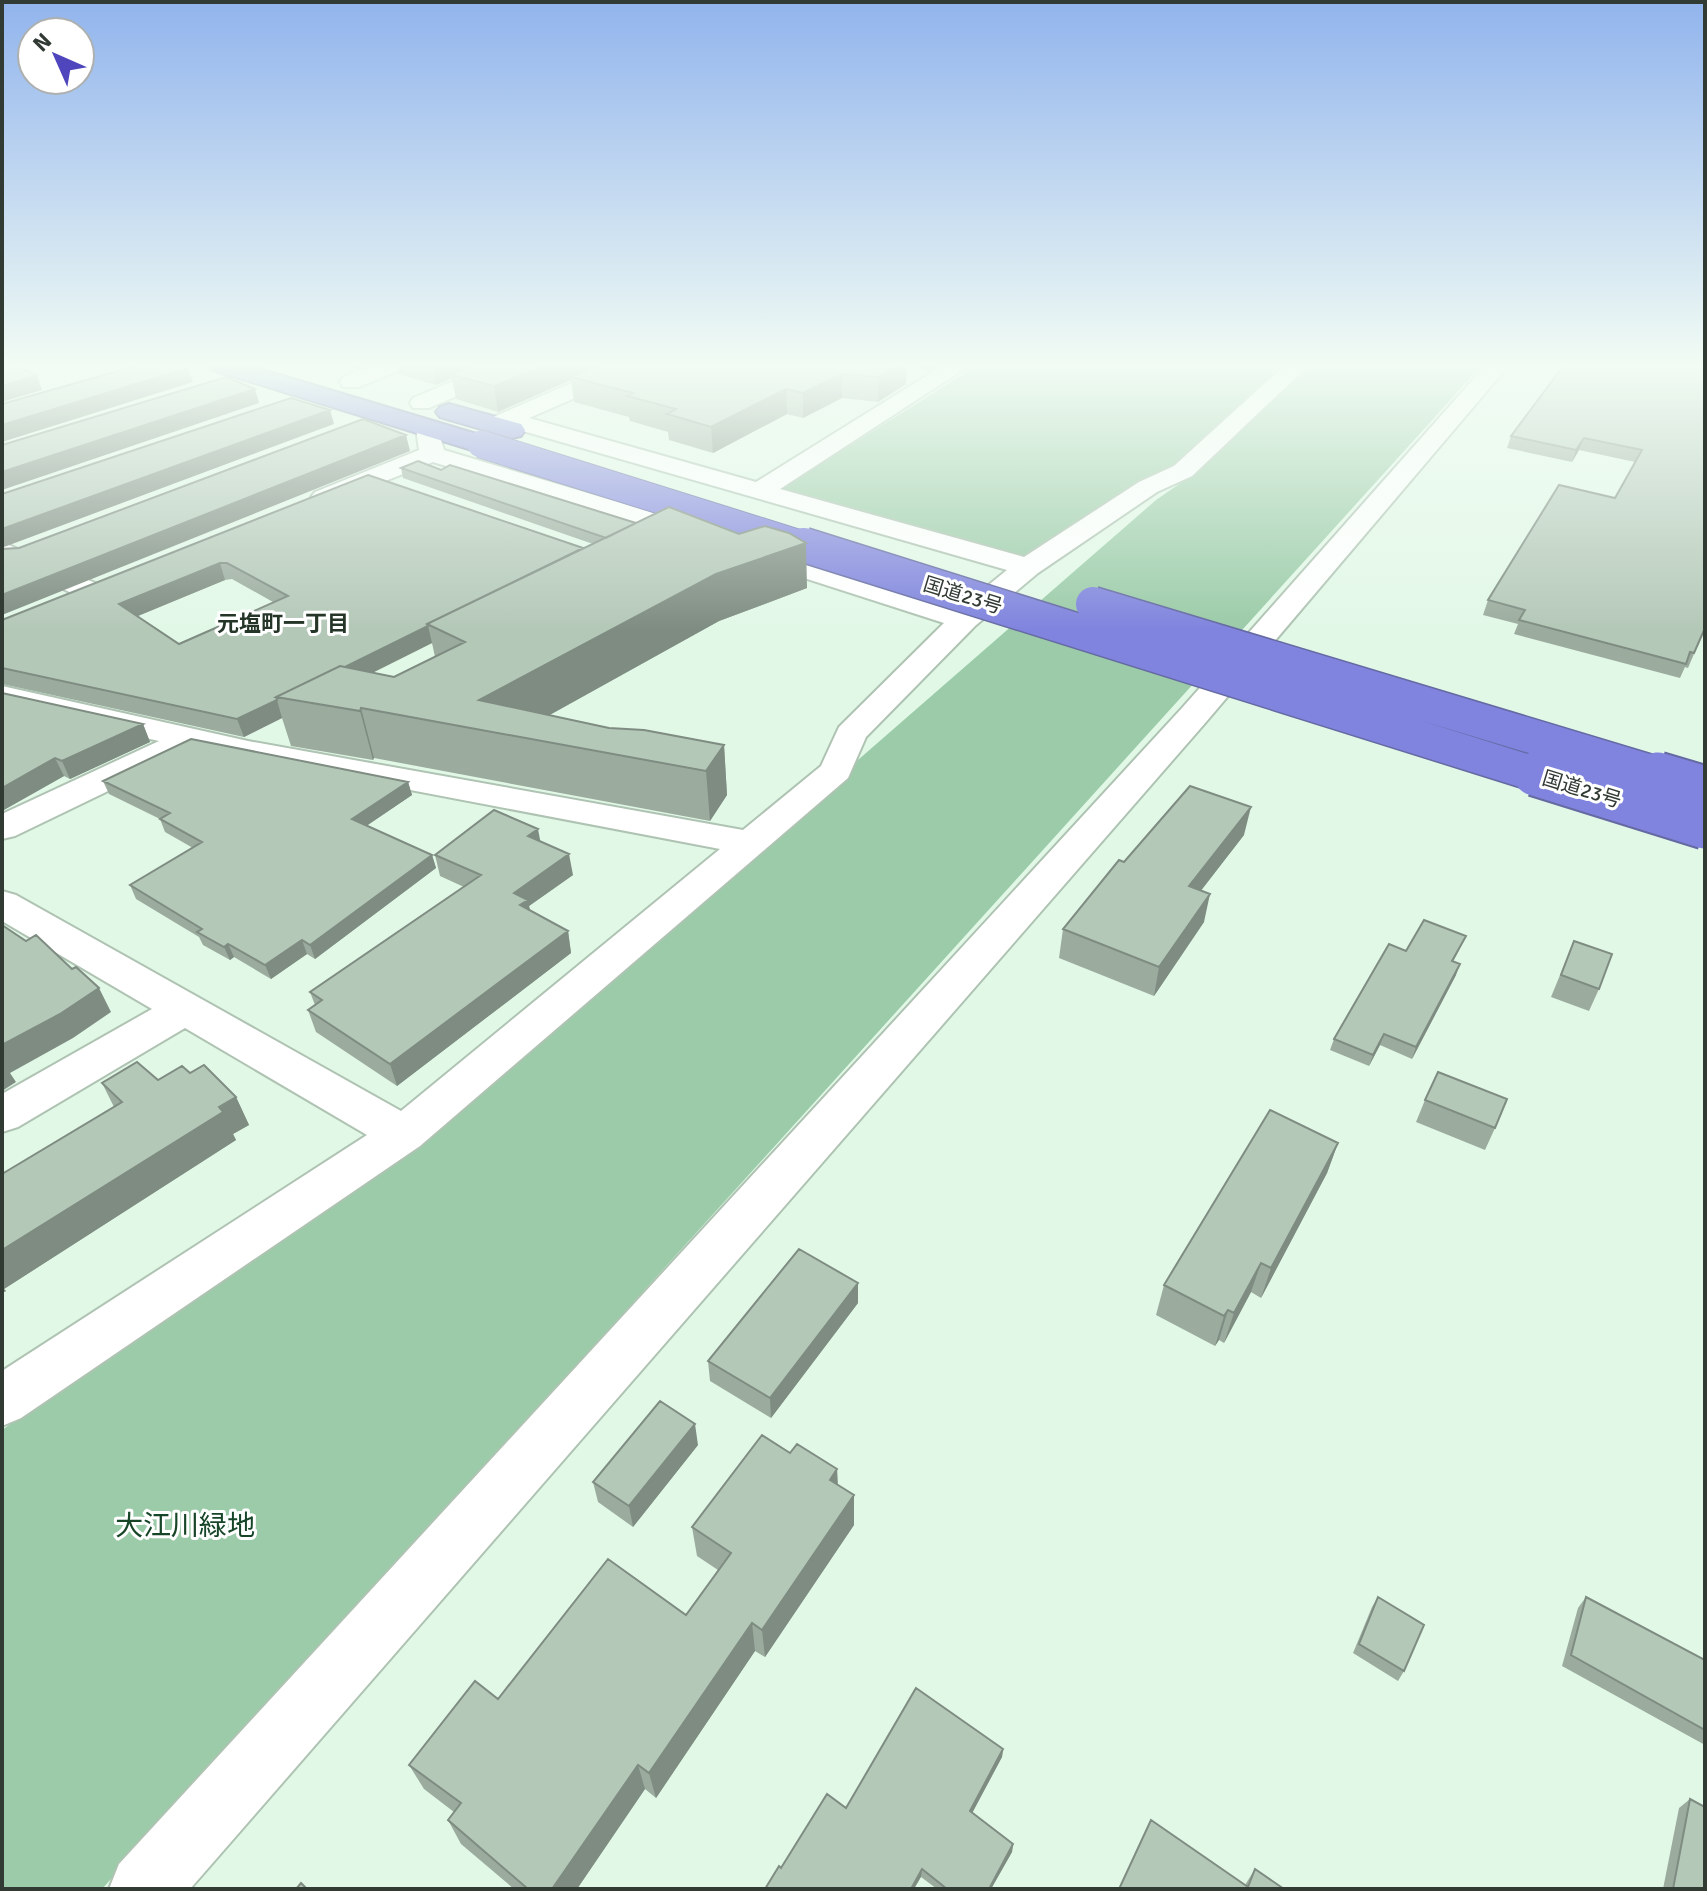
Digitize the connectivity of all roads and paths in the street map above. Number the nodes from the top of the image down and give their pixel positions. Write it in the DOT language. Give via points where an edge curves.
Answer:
graph roads {
  1 [pos="398,453"];
  2 [pos="490,453"];
  3 [pos="570,453"];
  4 [pos="577,453"];
  5 [pos="600,453"];
  6 [pos="818,453"];
  7 [pos="1202,453"];
  8 [pos="1421,453"];
  9 [pos="370,478"];
  10 [pos="760,490"];
  11 [pos="414,494"];
  12 [pos="306,504"];
  13 [pos="685,531"];
  14 [pos="43,545"];
  15 [pos="646,551"];
  16 [pos="8,553"];
  17 [pos="1028,567"];
  18 [pos="121,580"];
  19 [pos="92,592"];
  20 [pos="54,608"];
  21 [pos="964,620"];
  22 [pos="2,696"];
  23 [pos="289,730"];
  24 [pos="194,737"];
  25 [pos="248,751"];
  26 [pos="1705,788"];
  27 [pos="1705,827"];
  28 [pos="2,828"];
  29 [pos="751,843"];
  30 [pos="2,904"];
  31 [pos="186,1008"];
  32 [pos="2,1115"];
  33 [pos="404,1134"];
  34 [pos="2,1401"];
  35 [pos="144,1889"];
  1 -- 9 [label="street"];
  2 -- 13 [label="street"];
  3 -- 27 [label="highway, 国道23号, bridge"];
  4 -- 26 [label="highway, 国道23号, bridge"];
  5 -- 10 [label="street"];
  6 -- 10 [label="street"];
  7 -- 17 [label="street" via="1183,471 1148,487"];
  8 -- 35 [label="street"];
  9 -- 11 [label="street"];
  9 -- 12 [label="street"];
  10 -- 17 [label="street"];
  13 -- 15 [label="street"];
  13 -- 21 [label="street"];
  14 -- 16 [label="street"];
  16 -- 19 [label="street"];
  17 -- 21 [label="street"];
  18 -- 19 [label="street"];
  19 -- 20 [label="street"];
  21 -- 29 [label="street" via="851,734 836,771"];
  22 -- 24 [label="street"];
  23 -- 25 [label="street"];
  24 -- 25 [label="street"];
  24 -- 28 [label="street"];
  25 -- 29 [label="street"];
  29 -- 33 [label="street"];
  30 -- 31 [label="street"];
  31 -- 32 [label="street"];
  31 -- 33 [label="street"];
  33 -- 34 [label="street"];
}
